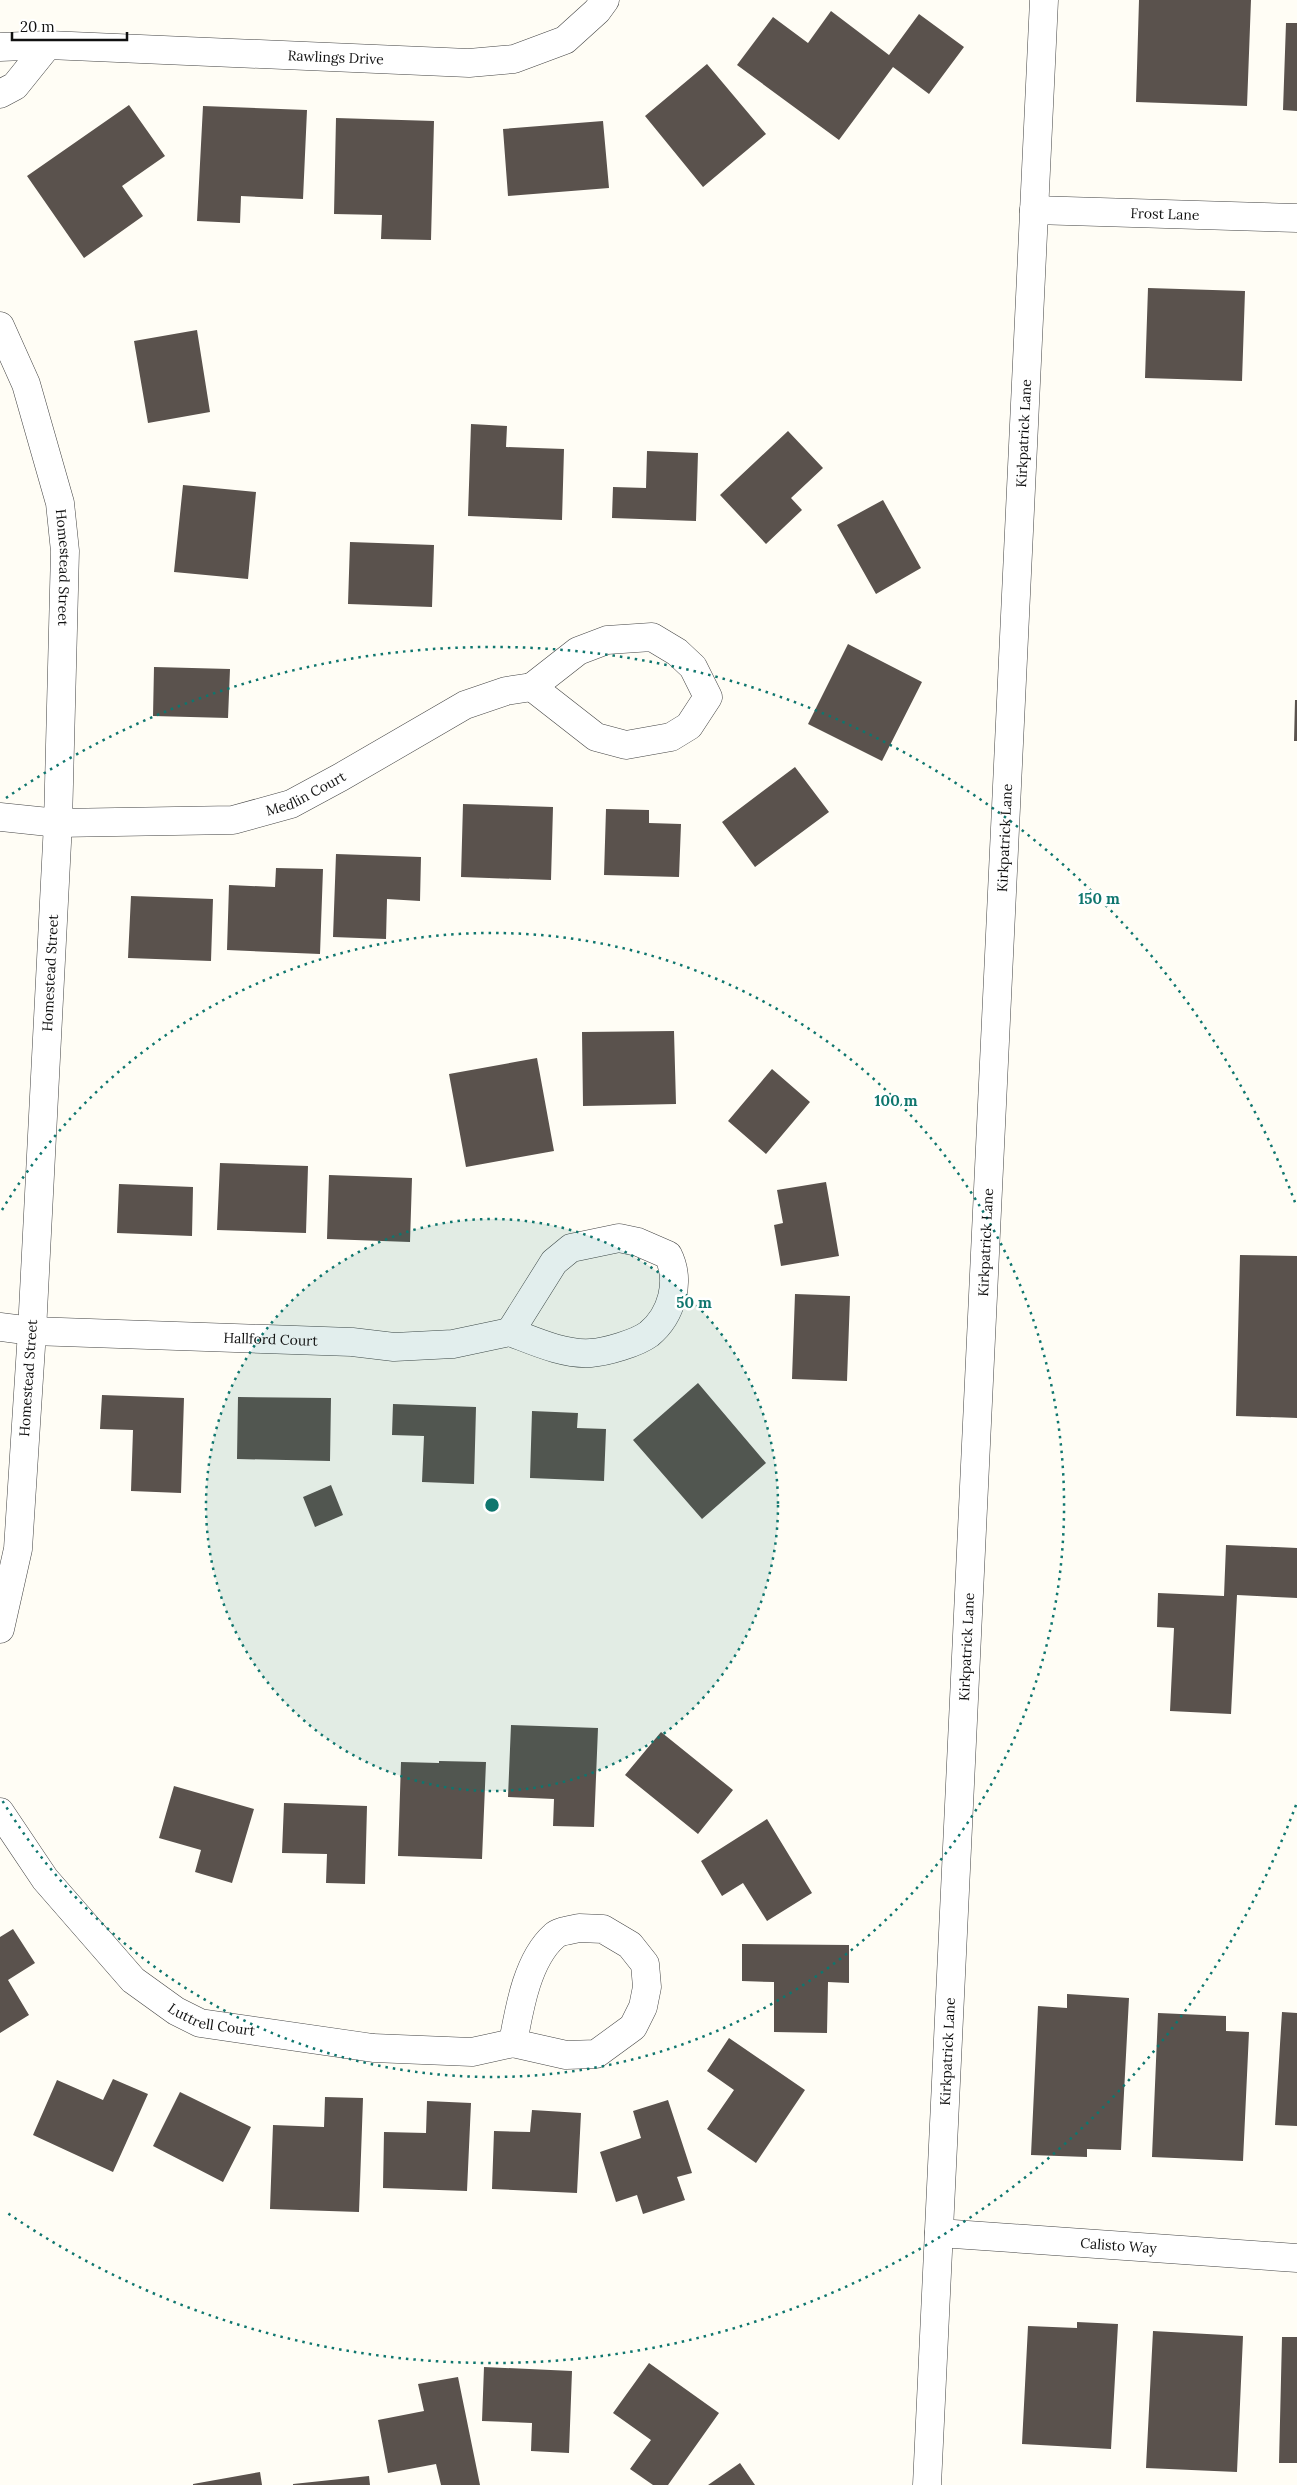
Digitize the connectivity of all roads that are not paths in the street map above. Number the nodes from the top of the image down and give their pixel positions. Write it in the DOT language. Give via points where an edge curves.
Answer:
graph roads {
  1 [pos="605,0"];
  2 [pos="1044,0"];
  3 [pos="48,45"];
  4 [pos="0,47"];
  5 [pos="0,94"];
  6 [pos="1034,210"];
  7 [pos="1297,218"];
  8 [pos="0,326"];
  9 [pos="532,687"];
  10 [pos="0,817"];
  11 [pos="58,823"];
  12 [pos="0,1327"];
  13 [pos="32,1331"];
  14 [pos="510,1332"];
  15 [pos="0,1629"];
  16 [pos="0,1812"];
  17 [pos="513,2044"];
  18 [pos="939,2233"];
  19 [pos="1297,2258"];
  20 [pos="927,2485"];
  1 -- 3 [label="street, Rawlings Drive" via="565,40 514,59 469,63"];
  2 -- 6 [label="street, Kirkpatrick Lane"];
  3 -- 4 [label="street, Rawlings Drive"];
  3 -- 5 [label="street" via="15,86"];
  6 -- 7 [label="street, Frost Lane"];
  6 -- 18 [label="street, Kirkpatrick Lane"];
  8 -- 11 [label="street, Homestead Street" via="26,384 60,503 65,551"];
  9 -- 9 [label="street, Medlin Court" via="596,737 626,745 671,737 689,726 708,697 693,667 677,652 652,637 607,640 578,651"];
  9 -- 11 [label="street, Medlin Court" via="506,691 465,705 341,778 283,806 233,820"];
  10 -- 11 [label="street, Medlin Court"];
  11 -- 13 [label="street, Homestead Street"];
  12 -- 13 [label="street, Hallford Court"];
  13 -- 14 [label="street, Hallford Court" via="394,1346 453,1344"];
  13 -- 15 [label="street, Homestead Street" via="18,1549"];
  14 -- 14 [label="street" via="554,1262 572,1248 619,1238 668,1254 674,1266 673,1295 668,1309 648,1334 612,1349 589,1353 552,1347"];
  16 -- 17 [label="street, Luttrell Court" via="45,1878 133,1980 176,2011 200,2023 373,2048 472,2052"];
  17 -- 17 [label="street, Luttrell Court" via="566,2056 596,2054 632,2027 643,2007 647,1987 645,1964 630,1946 603,1929 580,1928 554,1935 533,1965 519,2010"];
  18 -- 19 [label="street, Calisto Way"];
  18 -- 20 [label="street, Kirkpatrick Lane"];
}
